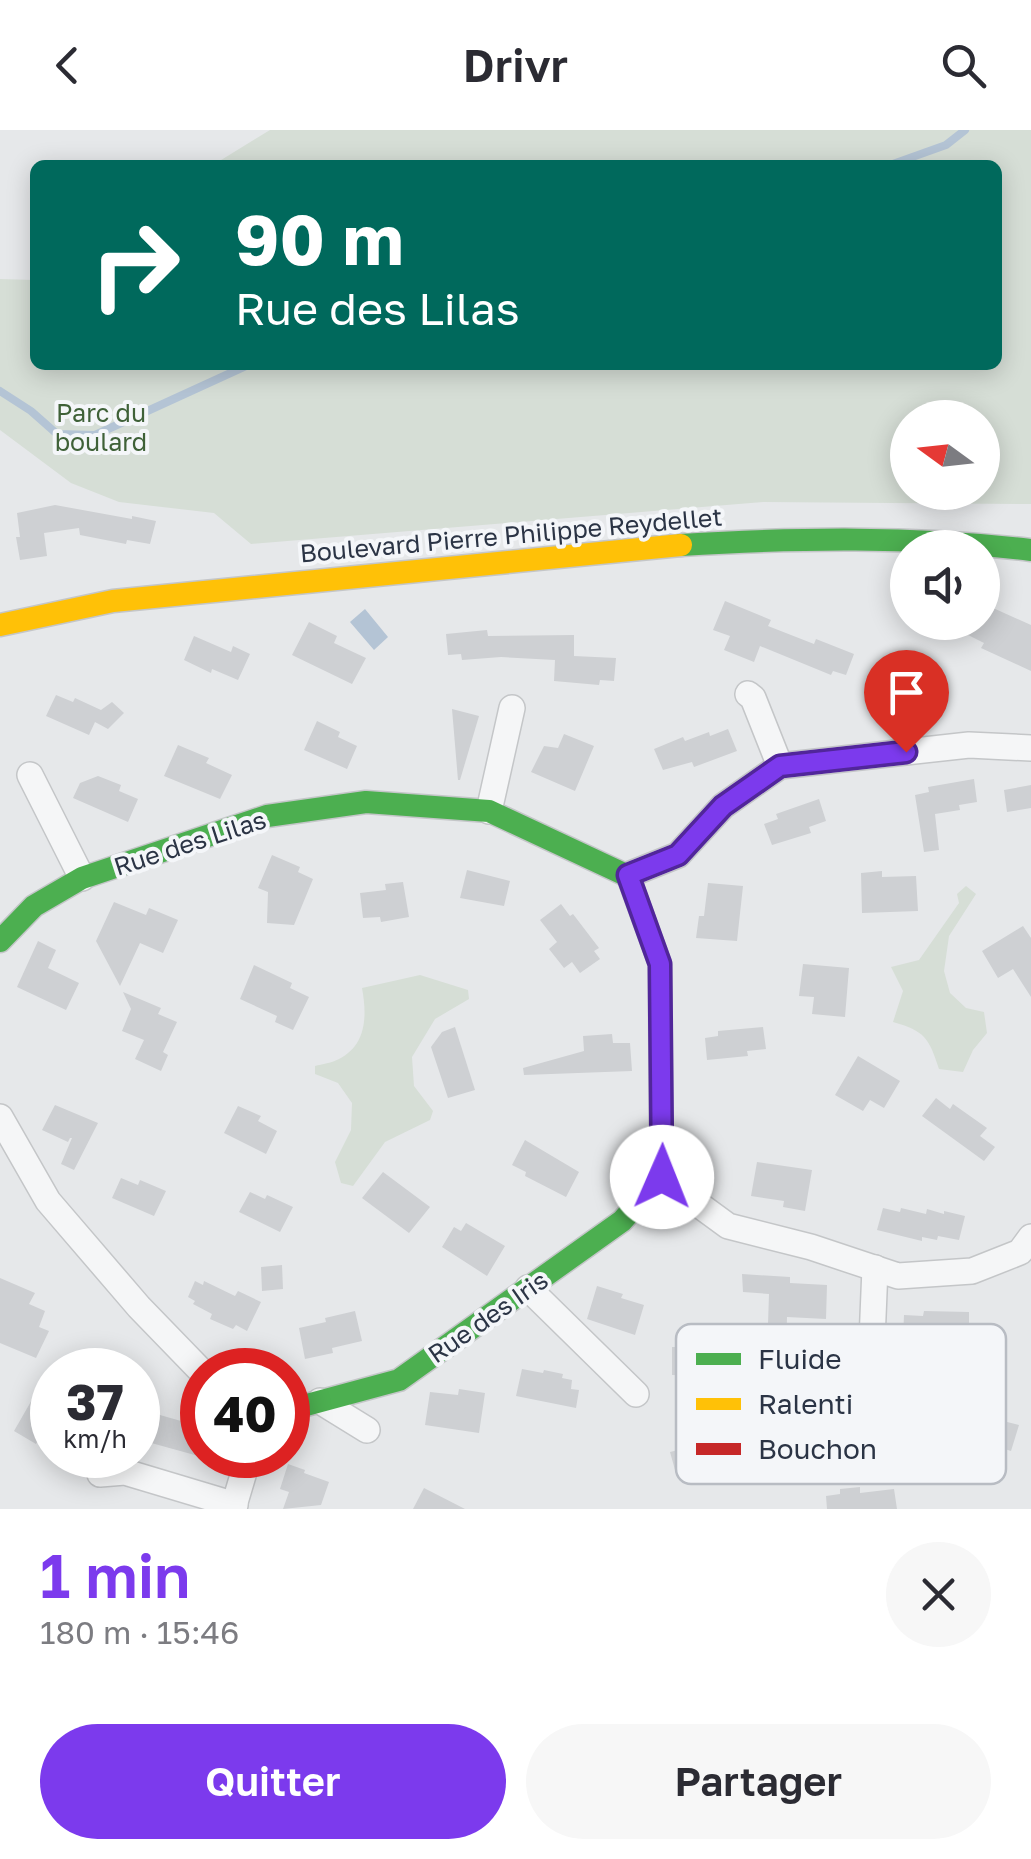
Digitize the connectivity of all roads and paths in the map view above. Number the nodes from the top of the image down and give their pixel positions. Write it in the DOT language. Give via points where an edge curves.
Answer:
graph roads {
  1 [pos="1031,550"];
  2 [pos="0,625"];
  3 [pos="748,694"];
  4 [pos="512,708"];
  5 [pos="1031,748"];
  6 [pos="780,766"];
  7 [pos="30,775"];
  8 [pos="489,811"];
  9 [pos="628,875"];
  10 [pos="82,878"];
  11 [pos="0,941"];
  12 [pos="0,1117"];
  13 [pos="662,1177"];
  14 [pos="1027,1249"];
  15 [pos="875,1268"];
  16 [pos="528,1288"];
  17 [pos="873,1324"];
  18 [pos="180,1349"];
  19 [pos="636,1394"];
  20 [pos="320,1402"];
  21 [pos="310,1404"];
  22 [pos="367,1430"];
  23 [pos="144,1478"];
  24 [pos="242,1478"];
  25 [pos="234,1507"];
  1 -- 2 [label="street, Boulevard Pierre Philippe Reydellet" via="876,540 650,547 113,602"];
  3 -- 6 [label="street"];
  4 -- 8 [label="street"];
  5 -- 6 [label="street" via="969,745"];
  6 -- 9 [label="street" via="723,806 678,855"];
  7 -- 10 [label="street"];
  8 -- 9 [label="street, Rue des Lilas"];
  8 -- 10 [label="street, Rue des Lilas" via="366,802 267,816"];
  9 -- 13 [label="street" via="660,964"];
  10 -- 11 [label="street, Rue des Lilas" via="34,906"];
  12 -- 18 [label="street" via="48,1201"];
  13 -- 15 [label="street" via="728,1226"];
  13 -- 16 [label="street, Rue des Iris" via="622,1221"];
  14 -- 15 [label="street" via="972,1271 898,1276"];
  15 -- 17 [label="street"];
  16 -- 19 [label="street"];
  16 -- 20 [label="street, Rue des Iris" via="399,1380"];
  20 -- 21 [label="street, Rue des Iris"];
  20 -- 22 [label="street"];
  23 -- 25 [label="street"];
  24 -- 25 [label="street"];
}
